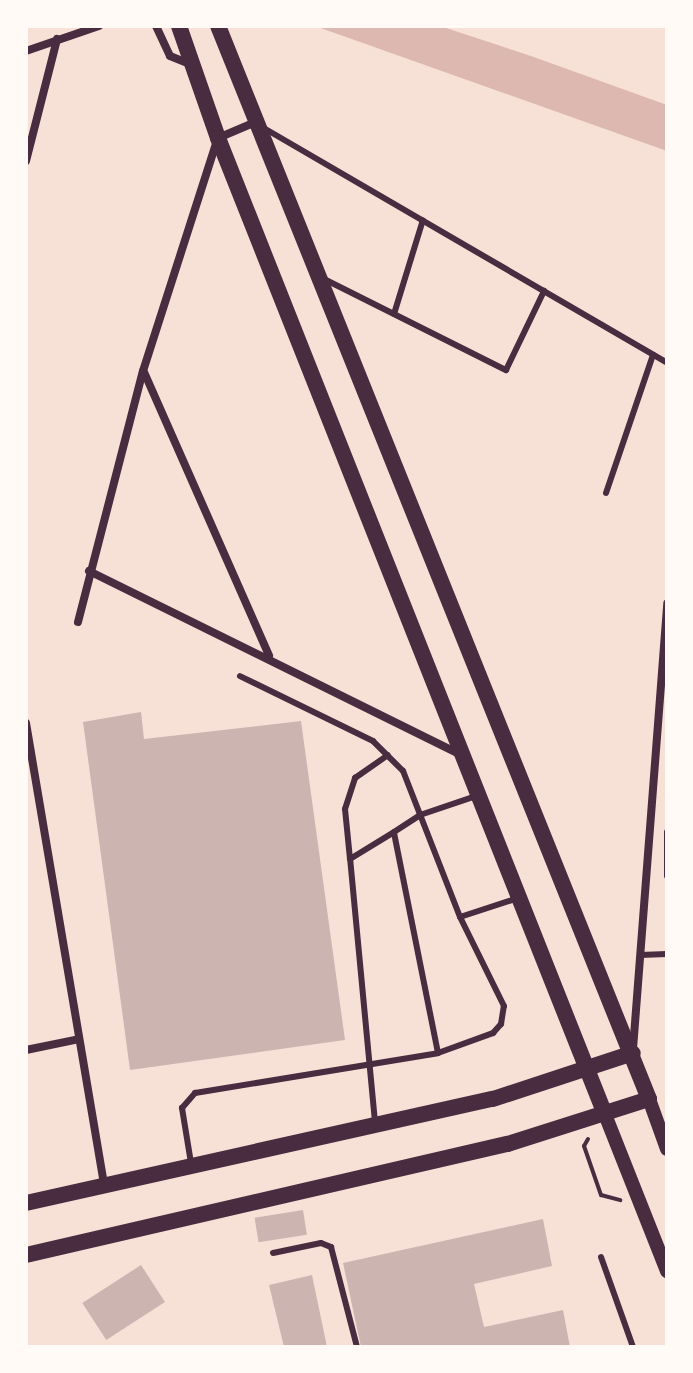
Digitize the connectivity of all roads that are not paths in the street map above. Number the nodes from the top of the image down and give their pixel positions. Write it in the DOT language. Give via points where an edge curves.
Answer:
graph roads {
  1 [pos="99,26"];
  2 [pos="156,26"];
  3 [pos="179,26"];
  4 [pos="218,26"];
  5 [pos="80,28"];
  6 [pos="57,39"];
  7 [pos="26,51"];
  8 [pos="193,65"];
  9 [pos="254,123"];
  10 [pos="218,138"];
  11 [pos="26,161"];
  12 [pos="423,220"];
  13 [pos="315,274"];
  14 [pos="544,291"];
  15 [pos="394,314"];
  16 [pos="653,355"];
  17 [pos="667,363"];
  18 [pos="143,371"];
  19 [pos="606,493"];
  20 [pos="89,571"];
  21 [pos="667,603"];
  22 [pos="78,622"];
  23 [pos="270,656"];
  24 [pos="240,676"];
  25 [pos="26,723"];
  26 [pos="388,755"];
  27 [pos="467,758"];
  28 [pos="482,794"];
  29 [pos="420,815"];
  30 [pos="394,832"];
  31 [pos="667,832"];
  32 [pos="649,835"];
  33 [pos="350,859"];
  34 [pos="667,876"];
  35 [pos="521,896"];
  36 [pos="460,917"];
  37 [pos="667,954"];
  38 [pos="640,955"];
  39 [pos="79,1039"];
  40 [pos="26,1050"];
  41 [pos="438,1053"];
  42 [pos="633,1053"];
  43 [pos="371,1066"];
  44 [pos="589,1071"];
  45 [pos="649,1099"];
  46 [pos="606,1117"];
  47 [pos="375,1126"];
  48 [pos="667,1149"];
  49 [pos="192,1167"];
  50 [pos="104,1185"];
  51 [pos="26,1203"];
  52 [pos="273,1253"];
  53 [pos="26,1255"];
  54 [pos="601,1257"];
  55 [pos="667,1271"];
  56 [pos="357,1347"];
  57 [pos="633,1347"];
  1 -- 5 [label="street"];
  2 -- 8 [label="street" via="170,56"];
  3 -- 8 [label="main road"];
  4 -- 9 [label="main road"];
  5 -- 6 [label="street"];
  6 -- 7 [label="street"];
  6 -- 11 [label="street"];
  8 -- 10 [label="main road"];
  9 -- 10 [label="street"];
  9 -- 12 [label="lane"];
  9 -- 13 [label="main road"];
  10 -- 18 [label="street"];
  10 -- 27 [label="main road"];
  12 -- 14 [label="lane"];
  12 -- 15 [label="lane"];
  13 -- 15 [label="lane"];
  13 -- 42 [label="main road"];
  14 -- 15 [label="lane" via="506,370"];
  14 -- 16 [label="lane"];
  16 -- 17 [label="lane"];
  16 -- 19 [label="lane"];
  18 -- 20 [label="street"];
  18 -- 23 [label="street"];
  20 -- 22 [label="street"];
  20 -- 23 [label="street"];
  21 -- 32 [label="street"];
  23 -- 27 [label="street"];
  24 -- 26 [label="lane" via="373,741"];
  25 -- 39 [label="street"];
  26 -- 29 [label="lane" via="403,771"];
  26 -- 33 [label="lane" via="355,778 345,809"];
  27 -- 28 [label="main road"];
  28 -- 29 [label="lane"];
  28 -- 35 [label="main road"];
  29 -- 30 [label="lane"];
  29 -- 36 [label="lane"];
  30 -- 33 [label="lane"];
  30 -- 41 [label="lane"];
  31 -- 32 [label="lane"];
  31 -- 34 [label="lane"];
  32 -- 38 [label="street"];
  33 -- 43 [label="lane"];
  35 -- 36 [label="lane"];
  35 -- 44 [label="main road"];
  36 -- 41 [label="lane" via="500,991 501,1024 479,1041"];
  37 -- 38 [label="lane"];
  38 -- 42 [label="street"];
  39 -- 40 [label="street"];
  39 -- 50 [label="street"];
  41 -- 43 [label="lane"];
  42 -- 44 [label="main road"];
  42 -- 45 [label="main road"];
  43 -- 47 [label="lane"];
  43 -- 49 [label="lane" via="195,1093 182,1108"];
  44 -- 46 [label="main road"];
  44 -- 47 [label="main road"];
  45 -- 46 [label="main road"];
  45 -- 48 [label="street"];
  46 -- 53 [label="main road"];
  46 -- 55 [label="street"];
  47 -- 49 [label="main road"];
  49 -- 50 [label="main road"];
  50 -- 51 [label="main road"];
  52 -- 56 [label="lane" via="321,1243 331,1247"];
  54 -- 57 [label="lane"];
}
